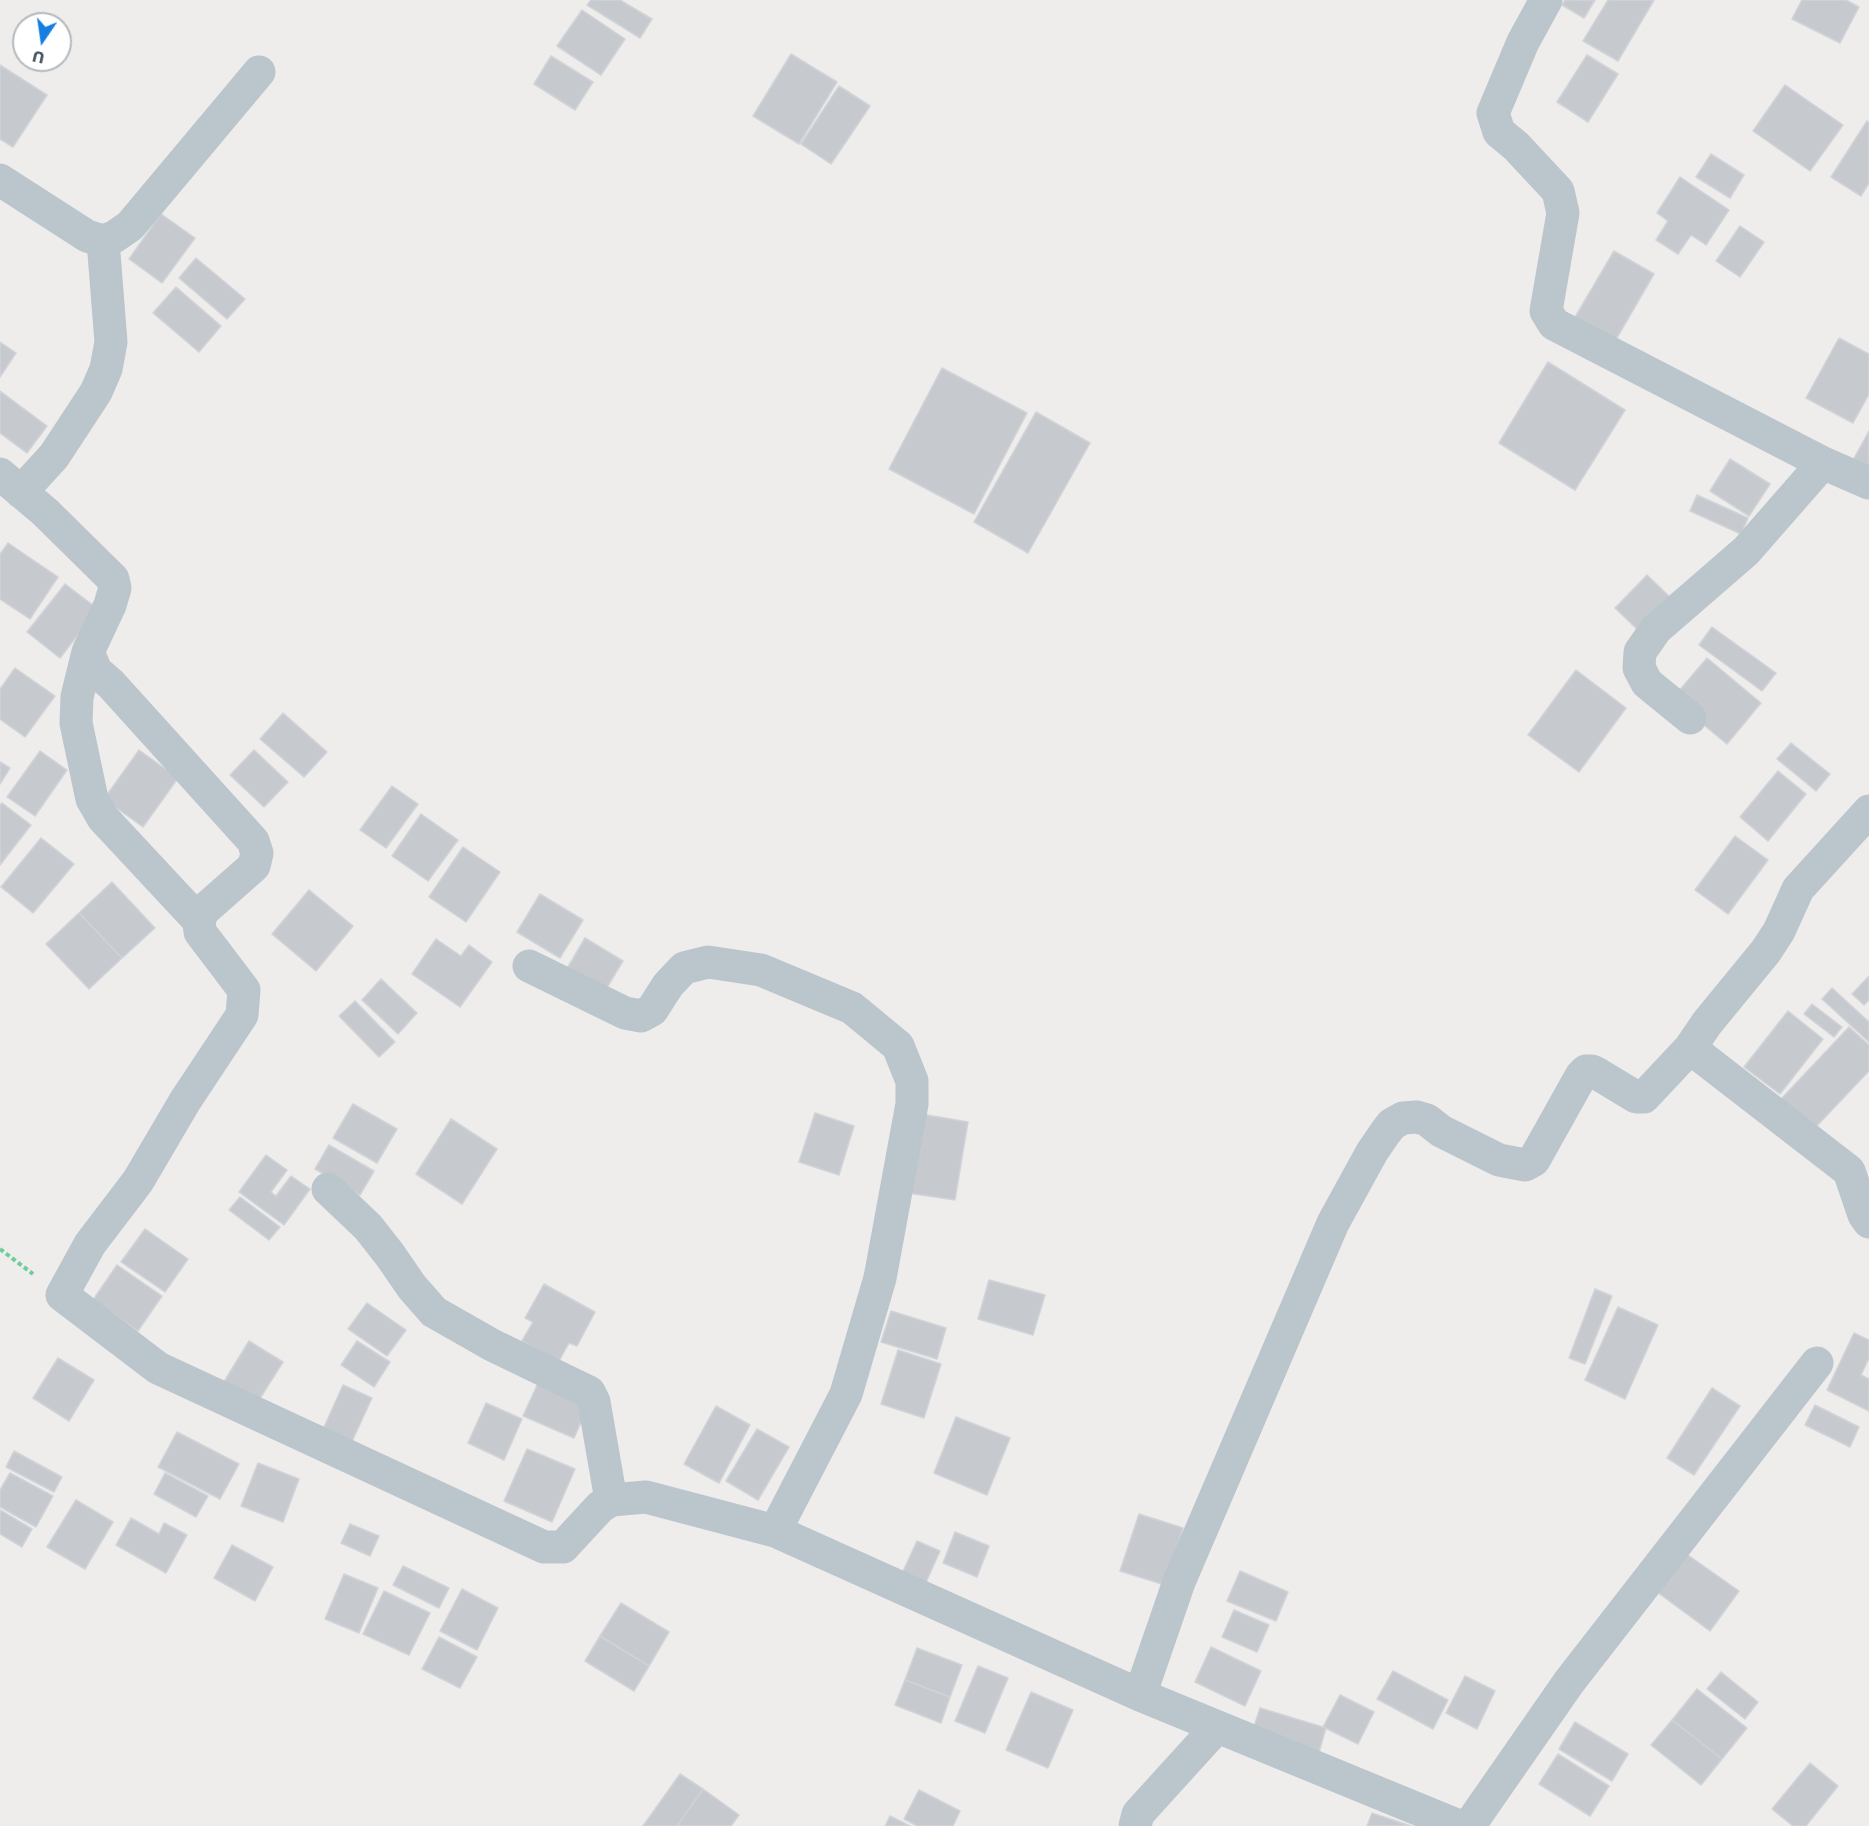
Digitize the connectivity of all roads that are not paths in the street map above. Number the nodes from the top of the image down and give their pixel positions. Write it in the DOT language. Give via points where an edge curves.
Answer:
graph roads {
  1 [pos="1546,0"];
  2 [pos="259,72"];
  3 [pos="0,180"];
  4 [pos="104,241"];
  5 [pos="1823,463"];
  6 [pos="11,483"];
  7 [pos="1869,483"];
  8 [pos="88,652"];
  9 [pos="1690,718"];
  10 [pos="1869,811"];
  11 [pos="199,921"];
  12 [pos="529,966"];
  13 [pos="1690,1048"];
  14 [pos="328,1189"];
  15 [pos="1869,1222"];
  16 [pos="1816,1363"];
  17 [pos="611,1500"];
  18 [pos="775,1531"];
  19 [pos="1140,1695"];
  20 [pos="1217,1727"];
  21 [pos="1136,1826"];
  22 [pos="1459,1826"];
  23 [pos="1469,1826"];
  1 -- 5 [label="street" via="1522,42 1493,113 1499,132 1558,191 1563,213 1546,311 1554,324"];
  2 -- 4 [label="street" via="130,226"];
  3 -- 4 [label="street" via="87,236"];
  4 -- 6 [label="street" via="111,342 106,369 96,392 54,456"];
  5 -- 7 [label="street"];
  5 -- 9 [label="street" via="1746,551 1656,629 1640,652 1639,668 1647,683"];
  6 -- 8 [label="street" via="113,579 115,588 110,605"];
  8 -- 11 [label="street" via="77,697 76,723 92,799 103,818"];
  8 -- 11 [label="street" via="96,671 253,841 257,853 254,866 203,911"];
  10 -- 13 [label="street" via="1798,889 1766,951"];
  11 -- 17 [label="street" via="200,932 244,990 242,1015 138,1181 90,1244 62,1295 158,1368 544,1547 563,1548"];
  12 -- 18 [label="street" via="625,1013 640,1016 652,1010 684,968 708,962 761,970 852,1008 898,1046 912,1081 912,1104 880,1278 846,1394"];
  13 -- 15 [label="street" via="1849,1171"];
  13 -- 19 [label="street" via="1643,1098 1592,1071 1583,1073 1534,1160 1525,1165 1499,1160 1422,1118 1403,1118 1392,1124 1378,1141 1334,1222 1183,1572"];
  14 -- 17 [label="street" via="368,1227 434,1312 589,1392"];
  16 -- 23 [label="street" via="1569,1682"];
  17 -- 18 [label="street" via="646,1497"];
  18 -- 19 [label="street"];
  19 -- 20 [label="street"];
  20 -- 21 [label="street" via="1138,1814"];
  20 -- 22 [label="street"];
}
